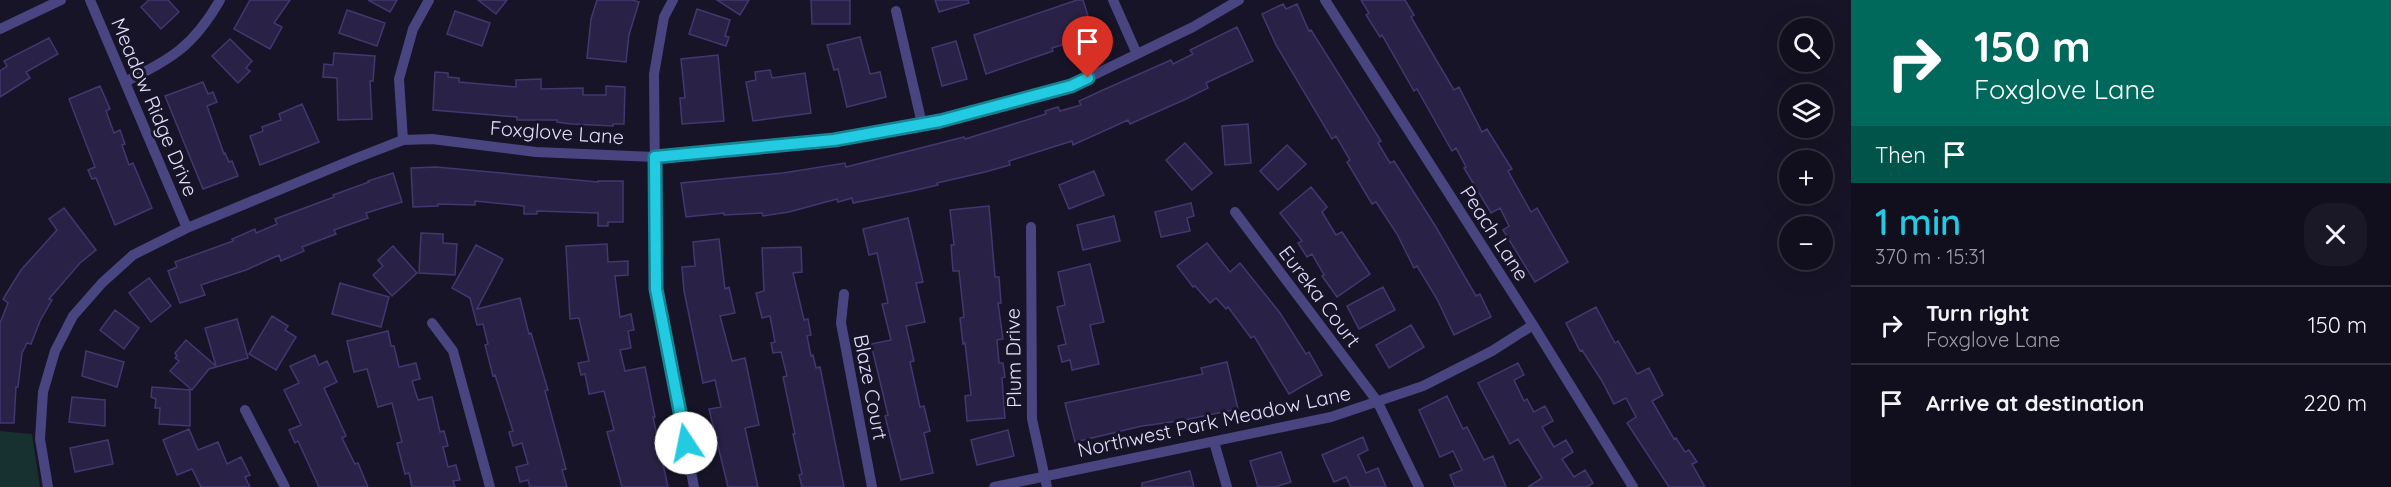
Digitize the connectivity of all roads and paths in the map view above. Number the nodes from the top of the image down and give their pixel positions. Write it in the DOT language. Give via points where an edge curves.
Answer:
graph roads {
  1 [pos="61,0"];
  2 [pos="90,0"];
  3 [pos="220,0"];
  4 [pos="429,0"];
  5 [pos="673,0"];
  6 [pos="1113,0"];
  7 [pos="1239,0"];
  8 [pos="1325,0"];
  9 [pos="896,11"];
  10 [pos="0,29"];
  11 [pos="1137,54"];
  12 [pos="125,82"];
  13 [pos="922,124"];
  14 [pos="403,140"];
  15 [pos="655,157"];
  16 [pos="1235,212"];
  17 [pos="187,228"];
  18 [pos="1030,228"];
  19 [pos="844,294"];
  20 [pos="432,323"];
  21 [pos="1533,325"];
  22 [pos="1377,401"];
  23 [pos="245,410"];
  24 [pos="1214,442"];
  25 [pos="1046,481"];
  26 [pos="48,487"];
  27 [pos="285,487"];
  28 [pos="490,487"];
  29 [pos="694,487"];
  30 [pos="872,487"];
  31 [pos="994,487"];
  32 [pos="1227,487"];
  33 [pos="1419,487"];
  34 [pos="1633,487"];
  1 -- 10 [label="street"];
  2 -- 12 [label="street, Meadow Ridge Drive"];
  3 -- 12 [label="street" via="187,45 165,62"];
  4 -- 14 [label="street" via="413,29 399,79"];
  5 -- 15 [label="street" via="664,17 654,74"];
  6 -- 11 [label="street"];
  7 -- 11 [label="street, Foxglove Lane"];
  8 -- 21 [label="street, Peach Lane"];
  9 -- 13 [label="street"];
  11 -- 13 [label="street, Foxglove Lane" via="1071,86"];
  12 -- 17 [label="street, Meadow Ridge Drive"];
  13 -- 15 [label="street, Foxglove Lane" via="812,144"];
  14 -- 15 [label="street, Foxglove Lane" via="432,139 536,152"];
  14 -- 17 [label="street, Foxglove Lane"];
  15 -- 29 [label="street" via="656,289"];
  16 -- 22 [label="street, Eureka Court"];
  17 -- 26 [label="street, Foxglove Lane" via="133,255 74,316 59,343 43,392 40,439"];
  18 -- 25 [label="street, Plum Drive" via="1032,419"];
  19 -- 30 [label="street, Blaze Court" via="840,323"];
  20 -- 28 [label="street" via="453,351"];
  21 -- 22 [label="street, Northwest Park Meadow Lane" via="1423,386"];
  21 -- 34 [label="street, Peach Lane"];
  22 -- 24 [label="street, Northwest Park Meadow Lane" via="1331,417"];
  22 -- 33 [label="street, Eureka Court"];
  23 -- 27 [label="street"];
  24 -- 25 [label="street, Northwest Park Meadow Lane"];
  24 -- 32 [label="street"];
  25 -- 31 [label="street, Northwest Park Meadow Lane"];
}
